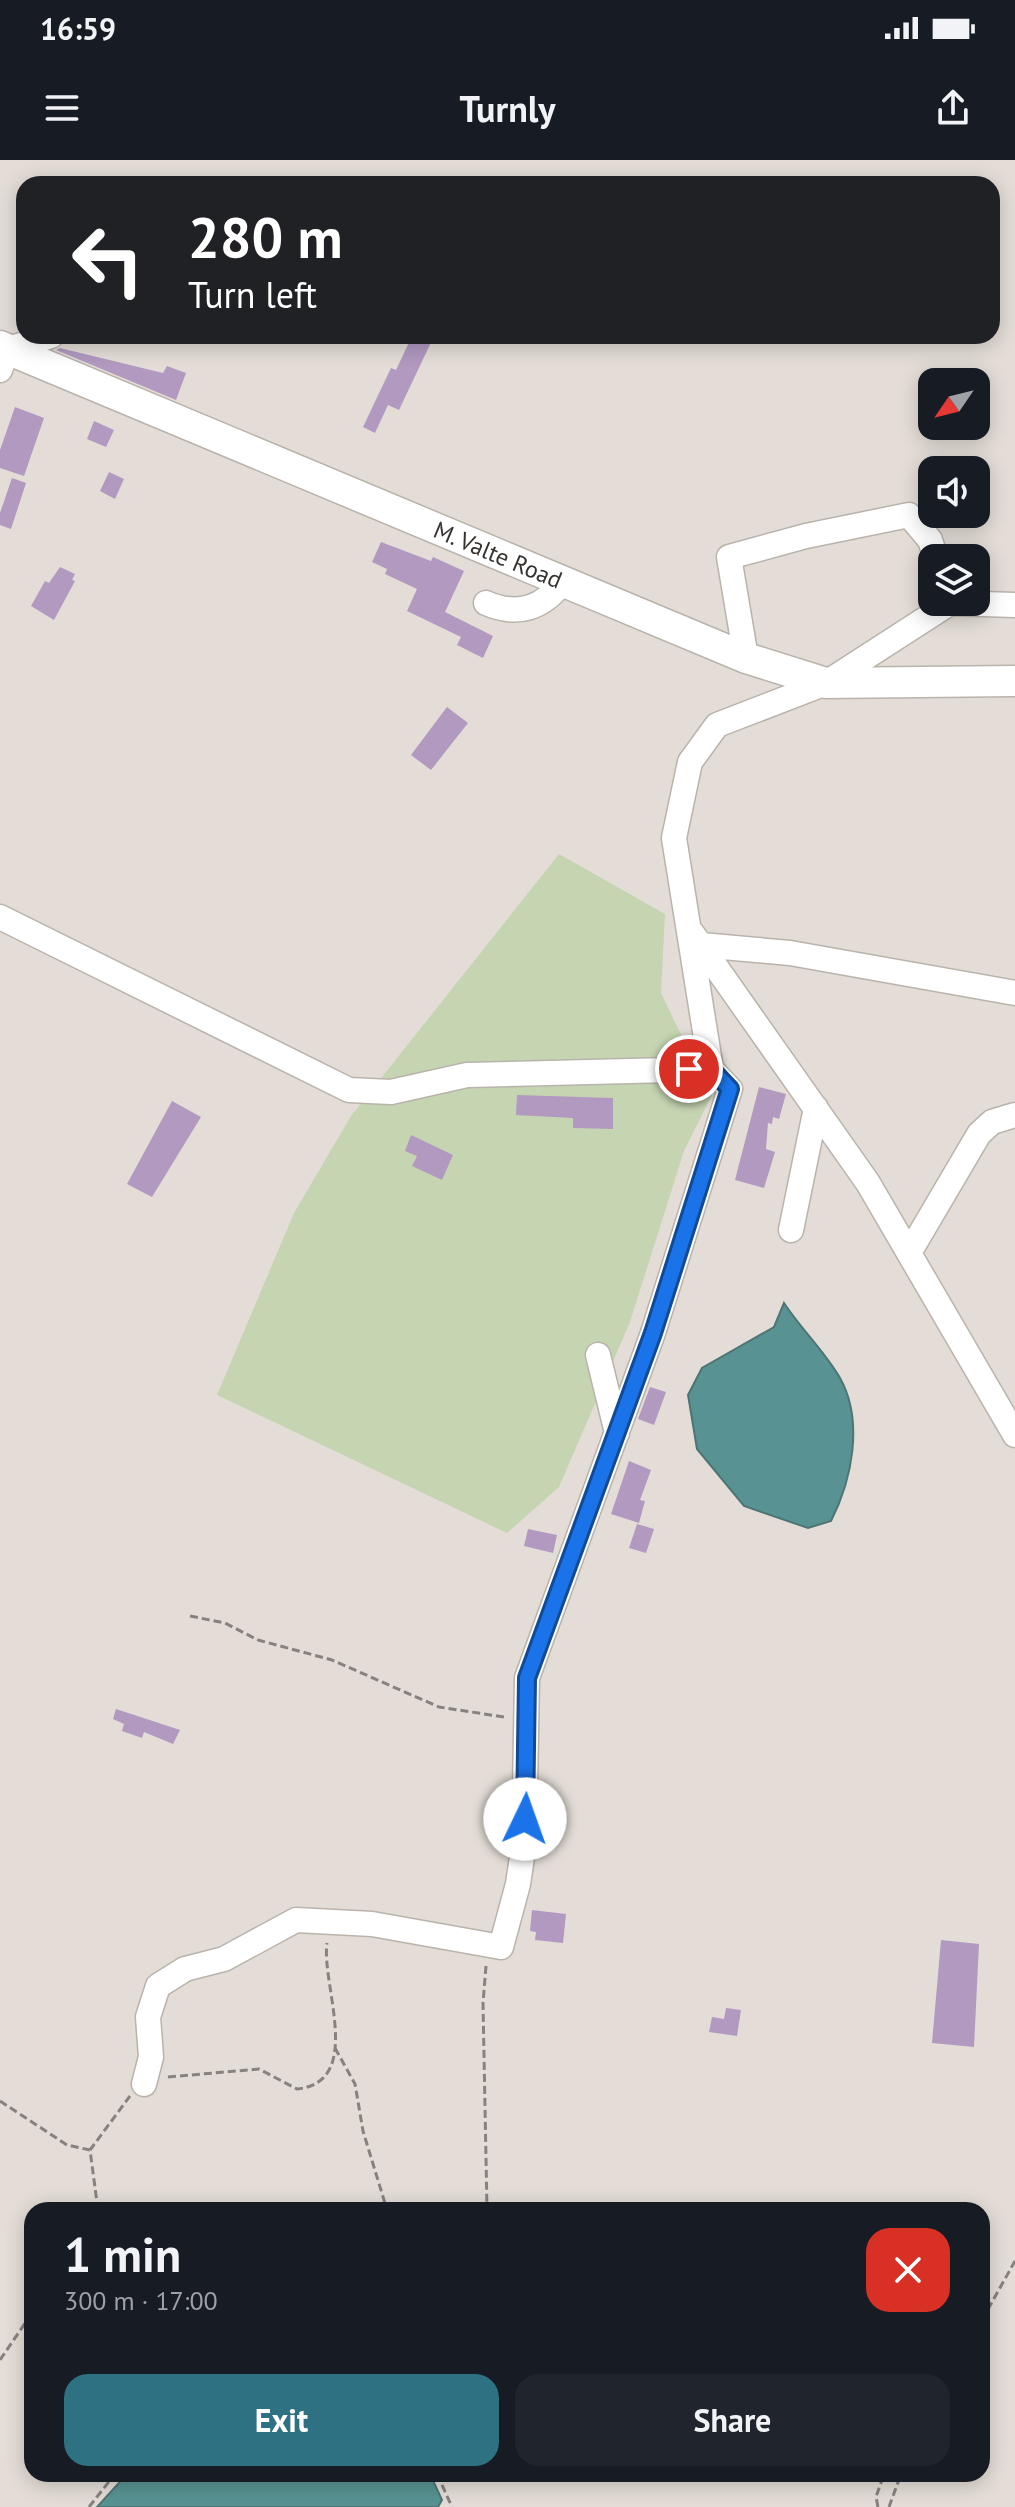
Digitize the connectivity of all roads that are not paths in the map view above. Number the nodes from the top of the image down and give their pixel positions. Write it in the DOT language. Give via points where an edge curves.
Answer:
graph roads {
  1 [pos="31,344"];
  2 [pos="3,355"];
  3 [pos="931,544"];
  4 [pos="564,580"];
  5 [pos="486,603"];
  6 [pos="990,604"];
  7 [pos="1015,605"];
  8 [pos="929,616"];
  9 [pos="746,658"];
  10 [pos="1015,681"];
  11 [pos="826,683"];
  12 [pos="0,917"];
  13 [pos="695,936"];
  14 [pos="1015,993"];
  15 [pos="711,1069"];
  16 [pos="816,1108"];
  17 [pos="1015,1115"];
  18 [pos="791,1230"];
  19 [pos="909,1253"];
  20 [pos="598,1355"];
  21 [pos="617,1433"];
  22 [pos="1015,1435"];
  23 [pos="144,2084"];
  1 -- 2 [label="street"];
  2 -- 4 [label="main road, M. Valte Road"];
  3 -- 9 [label="street" via="909,515 729,557"];
  4 -- 5 [label="street" via="553,596 528,608 513,611"];
  4 -- 9 [label="main road, M. Valte Road"];
  6 -- 7 [label="street"];
  8 -- 11 [label="street"];
  9 -- 11 [label="main road, M. Valte Road"];
  10 -- 11 [label="main road, M. Valte Road"];
  11 -- 13 [label="street" via="717,725 690,762 674,838"];
  12 -- 15 [label="street" via="349,1090 391,1092 467,1075"];
  13 -- 14 [label="street"];
  13 -- 15 [label="street"];
  13 -- 16 [label="street"];
  15 -- 21 [label="street" via="730,1089"];
  16 -- 18 [label="street"];
  16 -- 19 [label="street"];
  17 -- 19 [label="street" via="992,1122 979,1134"];
  19 -- 22 [label="street"];
  20 -- 21 [label="street"];
  21 -- 23 [label="street" via="527,1678 524,1844 501,1947 338,1920 296,1920 224,1959 185,1969 158,1986 148,2017 151,2057"];
}
